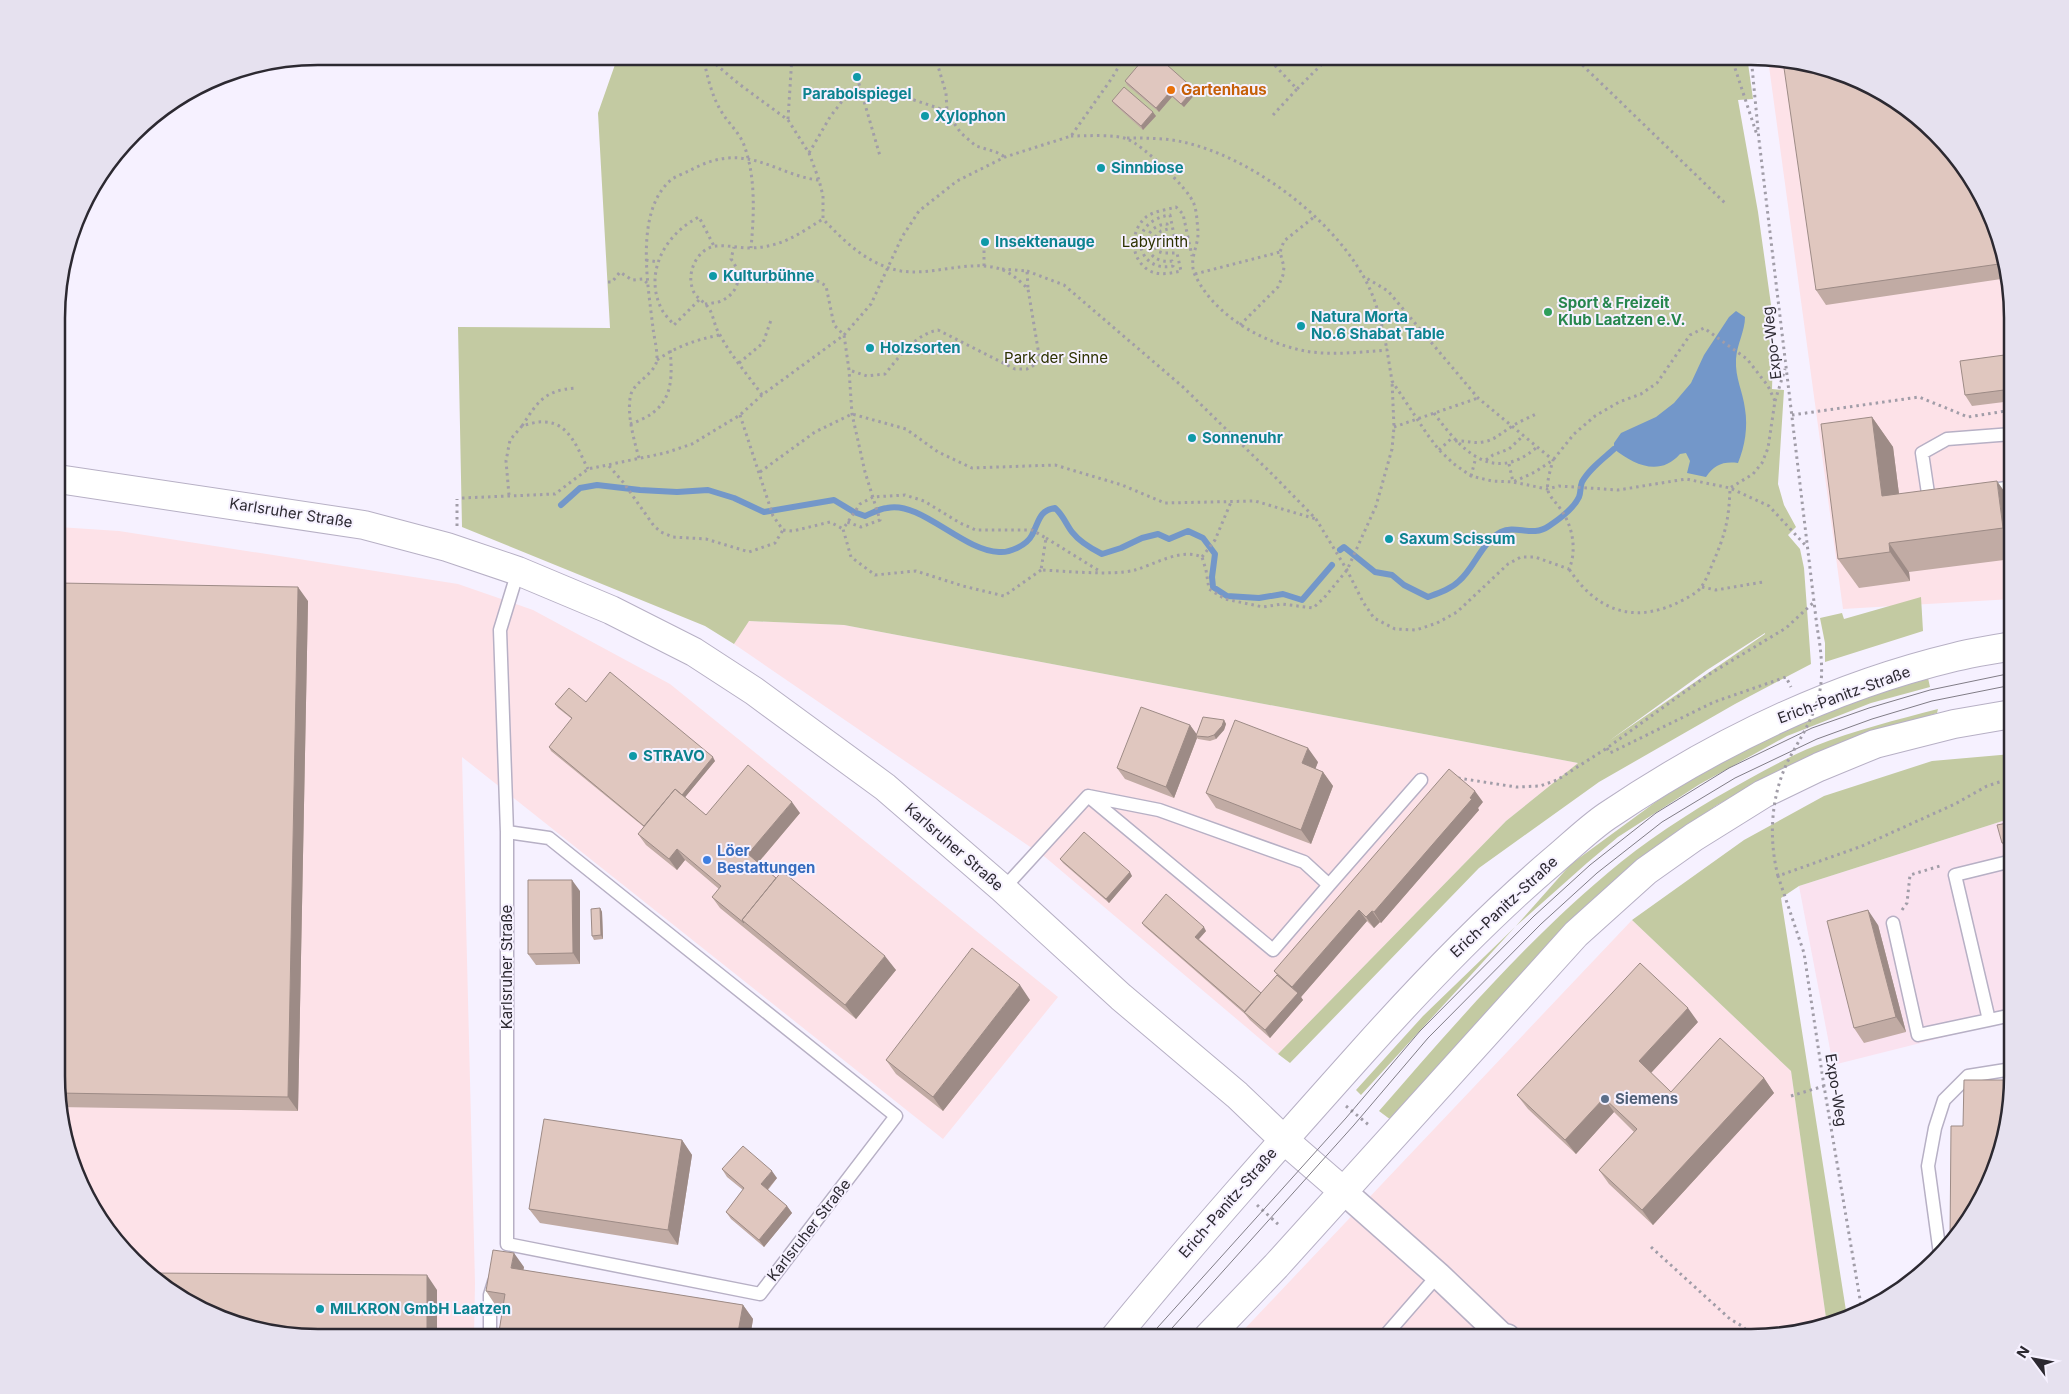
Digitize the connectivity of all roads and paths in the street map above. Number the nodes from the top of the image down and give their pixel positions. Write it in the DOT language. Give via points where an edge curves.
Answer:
graph roads {
  1 [pos="706,65"];
  2 [pos="715,65"];
  3 [pos="791,65"];
  4 [pos="938,65"];
  5 [pos="1120,65"];
  6 [pos="1274,65"];
  7 [pos="1321,65"];
  8 [pos="1582,65"];
  9 [pos="1734,65"];
  10 [pos="1752,65"];
  11 [pos="857,77"];
  12 [pos="1297,89"];
  13 [pos="862,93"];
  14 [pos="947,111"];
  15 [pos="1272,115"];
  16 [pos="788,120"];
  17 [pos="1070,136"];
  18 [pos="1127,138"];
  19 [pos="1759,140"];
  20 [pos="809,153"];
  21 [pos="880,156"];
  22 [pos="1005,157"];
  23 [pos="747,159"];
  24 [pos="819,180"];
  25 [pos="1727,206"];
  26 [pos="1314,217"];
  27 [pos="823,219"];
  28 [pos="1166,242"];
  29 [pos="714,246"];
  30 [pos="734,247"];
  31 [pos="751,248"];
  32 [pos="984,249"];
  33 [pos="1280,252"];
  34 [pos="1192,257"];
  35 [pos="646,260"];
  36 [pos="658,262"];
  37 [pos="984,266"];
  38 [pos="887,268"];
  39 [pos="1001,269"];
  40 [pos="1027,271"];
  41 [pos="1195,274"];
  42 [pos="1363,276"];
  43 [pos="740,279"];
  44 [pos="608,282"];
  45 [pos="770,282"];
  46 [pos="786,282"];
  47 [pos="648,283"];
  48 [pos="1028,288"];
  49 [pos="699,300"];
  50 [pos="706,304"];
  51 [pos="771,320"];
  52 [pos="1240,325"];
  53 [pos="719,335"];
  54 [pos="844,335"];
  55 [pos="670,350"];
  56 [pos="1387,350"];
  57 [pos="657,360"];
  58 [pos="739,363"];
  59 [pos="1786,366"];
  60 [pos="849,370"];
  61 [pos="1392,381"];
  62 [pos="576,388"];
  63 [pos="762,394"];
  64 [pos="1478,398"];
  65 [pos="1775,401"];
  66 [pos="2004,411"];
  67 [pos="1434,413"];
  68 [pos="852,414"];
  69 [pos="1536,414"];
  70 [pos="740,415"];
  71 [pos="1792,415"];
  72 [pos="1417,418"];
  73 [pos="630,424"];
  74 [pos="522,426"];
  75 [pos="1511,426"];
  76 [pos="1394,427"];
  77 [pos="2004,435"];
  78 [pos="1523,436"];
  79 [pos="1453,439"];
  80 [pos="1536,448"];
  81 [pos="1439,450"];
  82 [pos="1476,457"];
  83 [pos="639,458"];
  84 [pos="1486,460"];
  85 [pos="1553,460"];
  86 [pos="1509,464"];
  87 [pos="609,466"];
  88 [pos="588,469"];
  89 [pos="760,472"];
  90 [pos="1471,476"];
  91 [pos="65,480"];
  92 [pos="1513,482"];
  93 [pos="1730,488"];
  94 [pos="2004,488"];
  95 [pos="1547,489"];
  96 [pos="1975,493"];
  97 [pos="509,495"];
  98 [pos="1948,497"];
  99 [pos="873,498"];
  100 [pos="1231,502"];
  101 [pos="1316,519"];
  102 [pos="847,522"];
  103 [pos="843,529"];
  104 [pos="783,530"];
  105 [pos="457,531"];
  106 [pos="1046,538"];
  107 [pos="1808,548"];
  108 [pos="1202,557"];
  109 [pos="1569,569"];
  110 [pos="518,570"];
  111 [pos="1041,570"];
  112 [pos="1347,570"];
  113 [pos="1101,572"];
  114 [pos="1764,582"];
  115 [pos="1702,587"];
  116 [pos="1814,602"];
  117 [pos="2004,648"];
  118 [pos="1786,677"];
  119 [pos="2004,715"];
  120 [pos="1607,748"];
  121 [pos="1421,780"];
  122 [pos="2004,781"];
  123 [pos="1088,796"];
  124 [pos="508,832"];
  125 [pos="2004,863"];
  126 [pos="1955,875"];
  127 [pos="1778,876"];
  128 [pos="1328,885"];
  129 [pos="1003,889"];
  130 [pos="1893,923"];
  131 [pos="2004,1017"];
  132 [pos="1989,1020"];
  133 [pos="2004,1070"];
  134 [pos="1824,1086"];
  135 [pos="1327,1091"];
  136 [pos="1791,1096"];
  137 [pos="1283,1139"];
  138 [pos="1388,1140"];
  139 [pos="1240,1190"];
  140 [pos="1343,1191"];
  141 [pos="1297,1242"];
  142 [pos="1939,1245"];
  143 [pos="1651,1247"];
  144 [pos="498,1270"];
  145 [pos="1438,1275"];
  146 [pos="1861,1304"];
  147 [pos="490,1329"];
  148 [pos="1124,1329"];
  149 [pos="1215,1329"];
  150 [pos="1391,1329"];
  151 [pos="1495,1329"];
  152 [pos="1745,1329"];
  1 -- 23 [label="path" via="712,96 739,134"];
  2 -- 16 [label="path"];
  3 -- 16 [label="path"];
  4 -- 14 [label="path" via="946,93"];
  5 -- 17 [label="path"];
  6 -- 12 [label="path"];
  7 -- 12 [label="path"];
  8 -- 25 [label="path"];
  9 -- 19 [label="path"];
  10 -- 19 [label="path, Expo-Weg"];
  11 -- 13 [label="path"];
  12 -- 15 [label="path"];
  13 -- 14 [label="path" via="884,90"];
  13 -- 20 [label="path" via="844,100"];
  13 -- 21 [label="path"];
  14 -- 22 [label="path" via="961,133 976,146"];
  16 -- 20 [label="path"];
  17 -- 18 [label="path"];
  17 -- 22 [label="path"];
  18 -- 26 [label="path" via="1184,142 1223,155 1253,170"];
  18 -- 34 [label="path" via="1174,175 1194,204 1199,239"];
  19 -- 59 [label="path, Expo-Weg"];
  20 -- 24 [label="path"];
  22 -- 38 [label="path" via="957,181 919,211 902,236"];
  23 -- 24 [label="path" via="803,178"];
  23 -- 31 [label="path" via="754,217"];
  23 -- 35 [label="path" via="706,162 672,180 656,200 648,224"];
  24 -- 27 [label="path"];
  26 -- 33 [label="path" via="1284,241"];
  26 -- 42 [label="path"];
  27 -- 31 [label="path" via="786,242"];
  27 -- 38 [label="path" via="845,242"];
  28 -- 34 [label="path" via="1175,240 1170,215 1152,220 1145,227 1142,251 1151,264 1173,266 1172,261 1161,261 1148,251 1148,236 1153,228 1167,224 1168,229 1160,231 1154,245 1157,251 1177,252 1181,271 1169,274 1151,271 1136,256 1134,236 1146,218 1156,212 1176,208 1183,214"];
  29 -- 30 [label="path"];
  29 -- 36 [label="path" via="699,217 672,236"];
  29 -- 49 [label="path" via="702,252 694,264 692,288"];
  30 -- 31 [label="path"];
  30 -- 43 [label="path" via="731,258"];
  32 -- 37 [label="path"];
  33 -- 41 [label="path"];
  33 -- 52 [label="path" via="1284,267 1278,286"];
  34 -- 41 [label="path"];
  35 -- 36 [label="path"];
  35 -- 47 [label="path"];
  36 -- 49 [label="path" via="655,290 662,311 674,325"];
  37 -- 38 [label="path" via="921,273"];
  37 -- 39 [label="path"];
  38 -- 54 [label="path" via="871,304"];
  39 -- 40 [label="path"];
  39 -- 48 [label="path"];
  40 -- 48 [label="path"];
  40 -- 101 [label="path" via="1064,286 1183,387"];
  41 -- 52 [label="path" via="1214,302"];
  42 -- 56 [label="path" via="1380,317"];
  42 -- 64 [label="path" via="1388,291"];
  43 -- 45 [label="path"];
  43 -- 50 [label="path" via="733,291 721,301"];
  44 -- 47 [label="path" via="612,282 620,272 632,280 643,279"];
  46 -- 54 [label="path" via="791,278 813,277 826,286 834,325"];
  47 -- 57 [label="path"];
  48 -- 60 [label="path" via="1038,355 1036,364 1027,369 1015,369 938,330 927,332 908,346 885,374 867,376"];
  49 -- 50 [label="path"];
  50 -- 53 [label="path"];
  51 -- 58 [label="path" via="763,343"];
  52 -- 56 [label="path" via="1274,342 1311,352"];
  53 -- 55 [label="path"];
  53 -- 58 [label="path"];
  54 -- 60 [label="path"];
  54 -- 63 [label="path"];
  55 -- 57 [label="path"];
  55 -- 73 [label="path" via="670,384 661,408 648,418"];
  56 -- 61 [label="path"];
  57 -- 73 [label="path" via="631,393"];
  58 -- 63 [label="path"];
  59 -- 65 [label="path"];
  59 -- 71 [label="path, Expo-Weg"];
  60 -- 68 [label="path"];
  61 -- 72 [label="path"];
  61 -- 76 [label="path"];
  62 -- 74 [label="path" via="559,389 538,402"];
  63 -- 70 [label="path"];
  64 -- 67 [label="path"];
  64 -- 75 [label="path"];
  65 -- 85 [label="path" via="1747,359 1704,328 1690,335 1656,383 1641,394 1618,402 1595,416 1574,434"];
  65 -- 93 [label="path" via="1768,448 1762,463 1753,474"];
  66 -- 71 [label="path" via="1968,418 1919,397"];
  67 -- 72 [label="path"];
  67 -- 79 [label="path"];
  68 -- 89 [label="path" via="816,432"];
  68 -- 99 [label="path"];
  68 -- 100 [label="path" via="906,429 938,452 972,468 1055,465 1122,485 1165,503"];
  69 -- 75 [label="path"];
  70 -- 83 [label="path" via="692,444 665,454"];
  70 -- 89 [label="path"];
  71 -- 107 [label="path, Expo-Weg"];
  72 -- 76 [label="path"];
  72 -- 81 [label="path"];
  73 -- 83 [label="path"];
  74 -- 88 [label="path" via="545,421 558,424 571,436"];
  74 -- 97 [label="path" via="510,440 506,461"];
  75 -- 78 [label="path"];
  75 -- 79 [label="path" via="1491,440"];
  76 -- 112 [label="path" via="1392,449 1376,506"];
  77 -- 98 [label="lane" via="1948,439 1922,453 1929,500"];
  78 -- 80 [label="path"];
  78 -- 84 [label="path" via="1509,449"];
  79 -- 81 [label="path"];
  79 -- 82 [label="path"];
  80 -- 85 [label="path"];
  80 -- 86 [label="path"];
  81 -- 90 [label="path"];
  82 -- 84 [label="path"];
  82 -- 90 [label="path"];
  83 -- 87 [label="path"];
  84 -- 86 [label="path"];
  85 -- 92 [label="path"];
  85 -- 95 [label="path"];
  86 -- 92 [label="path"];
  87 -- 88 [label="path"];
  87 -- 104 [label="path" via="654,526 673,537 706,539 749,552 774,543"];
  88 -- 97 [label="path" via="555,494"];
  89 -- 104 [label="path" via="773,516"];
  90 -- 92 [label="path"];
  91 -- 110 [label="main road, Karlsruher Straße" via="364,525"];
  92 -- 95 [label="path"];
  93 -- 95 [label="path" via="1686,479 1618,490 1558,486"];
  93 -- 107 [label="path" via="1769,506"];
  93 -- 115 [label="path" via="1725,536"];
  94 -- 96 [label="lane"];
  95 -- 109 [label="path" via="1572,533 1573,560"];
  97 -- 105 [label="path" via="459,499"];
  99 -- 102 [label="path" via="860,504"];
  99 -- 102 [label="path" via="880,520 861,527"];
  99 -- 106 [label="path" via="905,494 976,530 1034,531"];
  100 -- 101 [label="path" via="1256,501"];
  100 -- 108 [label="path" via="1215,540"];
  101 -- 112 [label="path"];
  102 -- 103 [label="path"];
  103 -- 104 [label="path" via="830,522 793,531"];
  103 -- 111 [label="path" via="851,557 875,575 916,570 1004,596"];
  106 -- 111 [label="path"];
  106 -- 113 [label="path"];
  107 -- 116 [label="path, Expo-Weg"];
  108 -- 112 [label="path" via="1209,589 1225,599 1263,607 1282,604 1313,608"];
  108 -- 113 [label="path" via="1192,553 1133,570"];
  109 -- 112 [label="path" via="1535,557 1520,557 1508,564 1456,612 1416,630 1395,629 1374,618"];
  109 -- 115 [label="path" via="1604,605 1626,613 1664,609"];
  110 -- 124 [label="lane, Karlsruher Straße" via="500,630"];
  110 -- 129 [label="main road, Karlsruher Straße" via="611,610 694,652 754,691 885,787"];
  111 -- 113 [label="path"];
  114 -- 115 [label="path" via="1716,590"];
  116 -- 120 [label="path" via="1786,628 1708,675"];
  116 -- 127 [label="path, Expo-Weg, bridge" via="1821,648 1819,693 1806,731 1781,778 1776,798 1772,837"];
  117 -- 135 [label="main road, Erich-Panitz-Straße" via="1946,660 1803,708 1691,764 1604,818 1525,885 1424,983"];
  118 -- 120 [label="path" via="1714,702 1610,753"];
  119 -- 138 [label="main road" via="1875,744 1763,794 1694,837 1646,871 1576,934"];
  120 -- 121 [label="path" via="1557,780 1540,786 1516,787 1465,778"];
  121 -- 128 [label="lane"];
  122 -- 127 [label="path" via="1862,846"];
  123 -- 128 [label="lane" via="1159,810 1304,862"];
  123 -- 128 [label="lane" via="1273,950"];
  123 -- 129 [label="lane"];
  124 -- 124 [label="lane, Karlsruher Straße" via="506,1248 760,1294 896,1116 548,838"];
  125 -- 126 [label="lane"];
  126 -- 130 [label="path" via="1952,863 1910,875 1907,903"];
  126 -- 132 [label="lane"];
  127 -- 134 [label="path, Expo-Weg" via="1804,953"];
  129 -- 137 [label="main road, Karlsruher Straße" via="1121,998 1237,1095"];
  130 -- 132 [label="lane" via="1918,1035"];
  131 -- 132 [label="lane"];
  133 -- 142 [label="lane" via="1968,1076 1944,1100 1928,1166"];
  134 -- 136 [label="path"];
  134 -- 146 [label="path, Expo-Weg"];
  135 -- 137 [label="main road, Erich-Panitz-Straße"];
  135 -- 138 [label="path"];
  137 -- 139 [label="main road, Erich-Panitz-Straße"];
  137 -- 140 [label="main road, Karlsruher Straße"];
  138 -- 140 [label="main road"];
  139 -- 141 [label="path"];
  139 -- 148 [label="main road, Erich-Panitz-Straße"];
  140 -- 141 [label="main road"];
  140 -- 145 [label="street"];
  141 -- 149 [label="main road"];
  143 -- 152 [label="path"];
  144 -- 147 [label="lane" via="490,1296"];
  145 -- 150 [label="lane"];
  145 -- 151 [label="street"];
}
